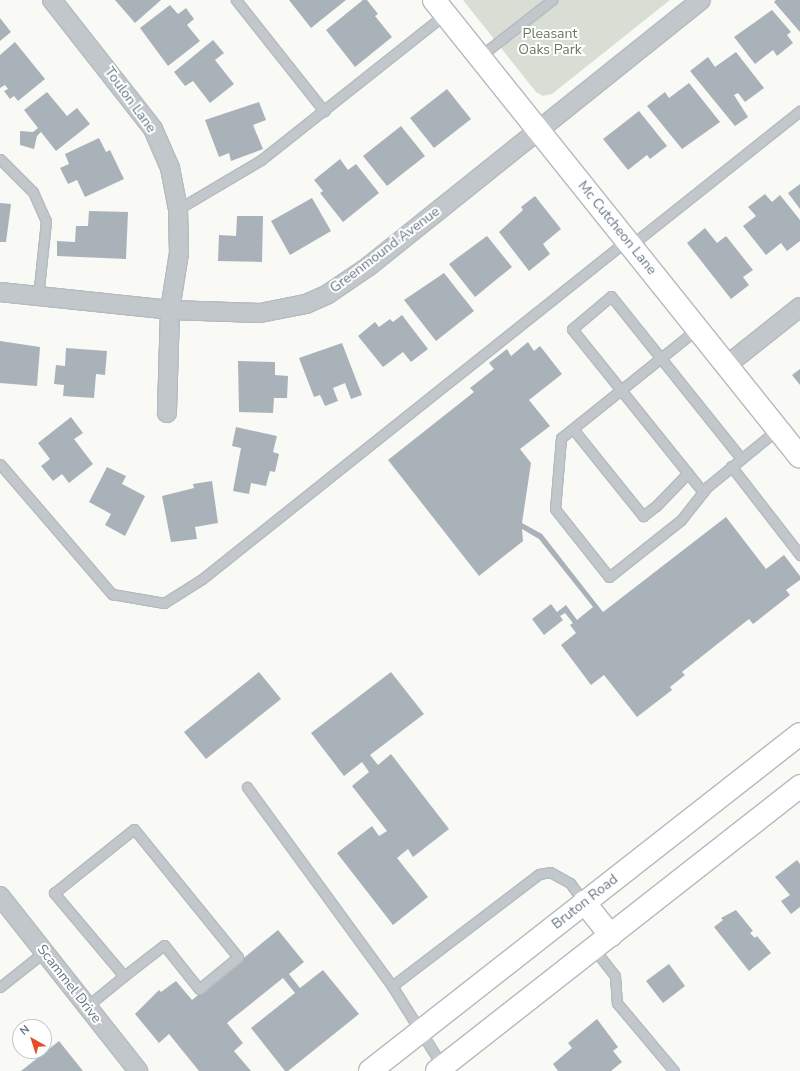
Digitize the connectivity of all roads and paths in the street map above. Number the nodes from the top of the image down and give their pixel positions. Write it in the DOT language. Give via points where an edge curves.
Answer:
graph roads {
  1 [pos="52,0"];
  2 [pos="236,0"];
  3 [pos="552,0"];
  4 [pos="701,0"];
  5 [pos="439,7"];
  6 [pos="479,57"];
  7 [pos="324,111"];
  8 [pos="800,111"];
  9 [pos="537,129"];
  10 [pos="0,159"];
  11 [pos="178,209"];
  12 [pos="628,243"];
  13 [pos="0,292"];
  14 [pos="38,297"];
  15 [pos="800,306"];
  16 [pos="170,310"];
  17 [pos="698,328"];
  18 [pos="660,358"];
  19 [pos="727,365"];
  20 [pos="620,391"];
  21 [pos="167,413"];
  22 [pos="573,429"];
  23 [pos="778,429"];
  24 [pos="800,457"];
  25 [pos="742,458"];
  26 [pos="0,464"];
  27 [pos="731,466"];
  28 [pos="688,474"];
  29 [pos="703,492"];
  30 [pos="800,555"];
  31 [pos="800,734"];
  32 [pos="800,786"];
  33 [pos="247,787"];
  34 [pos="0,896"];
  35 [pos="584,902"];
  36 [pos="611,936"];
  37 [pos="594,949"];
  38 [pos="44,952"];
  39 [pos="124,976"];
  40 [pos="392,986"];
  41 [pos="0,987"];
  42 [pos="86,1007"];
  43 [pos="421,1032"];
  44 [pos="440,1069"];
  45 [pos="138,1071"];
  46 [pos="370,1071"];
  47 [pos="674,1071"];
  1 -- 11 [label="street, Toulon Lane" via="153,129 170,168"];
  2 -- 7 [label="lane"];
  3 -- 6 [label="lane"];
  4 -- 9 [label="street, Greenmound Avenue"];
  5 -- 6 [label="main road, Mc Cutcheon Lane"];
  5 -- 7 [label="lane"];
  6 -- 9 [label="main road, Mc Cutcheon Lane"];
  7 -- 11 [label="lane" via="261,160"];
  8 -- 12 [label="lane"];
  9 -- 12 [label="main road, Mc Cutcheon Lane"];
  9 -- 16 [label="street, Greenmound Avenue" via="369,266 328,294 306,304 260,314"];
  10 -- 14 [label="lane" via="33,192 46,221"];
  11 -- 16 [label="street, Toulon Lane" via="179,253"];
  12 -- 17 [label="main road, Mc Cutcheon Lane"];
  12 -- 26 [label="lane" via="202,579 164,603 112,594"];
  13 -- 14 [label="street, Greenmound Avenue"];
  14 -- 16 [label="street, Greenmound Avenue"];
  15 -- 19 [label="street"];
  16 -- 21 [label="street, Toulon Lane"];
  17 -- 18 [label="lane"];
  17 -- 19 [label="main road, Mc Cutcheon Lane"];
  18 -- 20 [label="lane"];
  18 -- 20 [label="lane" via="611,296 572,329"];
  18 -- 25 [label="lane"];
  19 -- 23 [label="main road, Mc Cutcheon Lane"];
  20 -- 22 [label="lane"];
  20 -- 28 [label="lane"];
  22 -- 28 [label="lane" via="643,516"];
  22 -- 29 [label="lane" via="561,438 555,509 609,577 681,520"];
  23 -- 24 [label="main road, Mc Cutcheon Lane"];
  23 -- 25 [label="lane"];
  25 -- 27 [label="lane"];
  27 -- 29 [label="lane"];
  27 -- 30 [label="lane"];
  28 -- 29 [label="lane"];
  31 -- 35 [label="main road, Bruton Road"];
  32 -- 36 [label="main road"];
  33 -- 40 [label="lane"];
  34 -- 38 [label="street, Scammel Drive"];
  35 -- 36 [label="main road"];
  35 -- 40 [label="lane" via="570,883 550,872 539,874"];
  35 -- 43 [label="main road, Bruton Road"];
  36 -- 37 [label="main road"];
  37 -- 44 [label="main road"];
  37 -- 47 [label="lane" via="615,976 617,1003"];
  38 -- 41 [label="lane"];
  38 -- 42 [label="street, Scammel Drive"];
  39 -- 39 [label="lane" via="54,893 134,829 238,957 199,989 164,945"];
  39 -- 42 [label="lane"];
  40 -- 43 [label="lane"];
  42 -- 45 [label="street, Scammel Drive"];
  43 -- 44 [label="lane"];
  43 -- 46 [label="main road, Bruton Road"];
}
